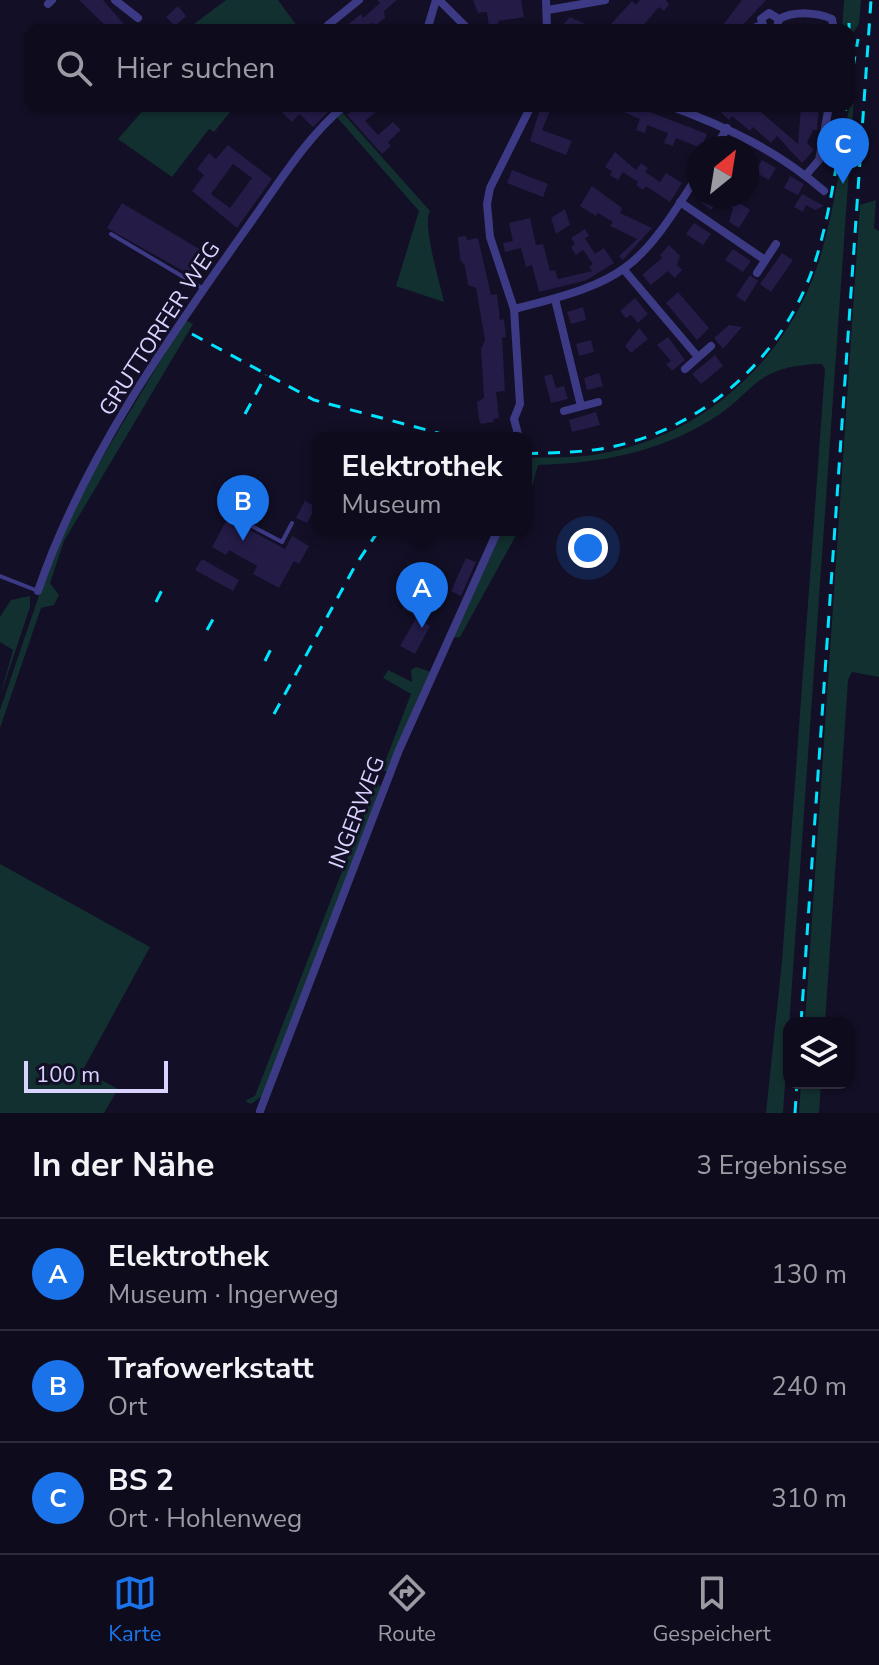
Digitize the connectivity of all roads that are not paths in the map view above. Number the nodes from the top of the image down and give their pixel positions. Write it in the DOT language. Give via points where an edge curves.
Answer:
graph roads {
  1 [pos="115,0"];
  2 [pos="359,0"];
  3 [pos="438,0"];
  4 [pos="546,0"];
  5 [pos="605,0"];
  6 [pos="588,2"];
  7 [pos="548,10"];
  8 [pos="138,18"];
  9 [pos="779,19"];
  10 [pos="329,24"];
  11 [pos="429,24"];
  12 [pos="461,24"];
  13 [pos="547,24"];
  14 [pos="764,24"];
  15 [pos="778,24"];
  16 [pos="833,24"];
  17 [pos="338,112"];
  18 [pos="528,112"];
  19 [pos="686,112"];
  20 [pos="828,112"];
  21 [pos="727,128"];
  22 [pos="722,136"];
  23 [pos="806,175"];
  24 [pos="687,191"];
  25 [pos="824,191"];
  26 [pos="680,202"];
  27 [pos="111,234"];
  28 [pos="776,244"];
  29 [pos="765,260"];
  30 [pos="625,271"];
  31 [pos="757,273"];
  32 [pos="204,290"];
  33 [pos="555,299"];
  34 [pos="514,309"];
  35 [pos="711,346"];
  36 [pos="698,357"];
  37 [pos="685,369"];
  38 [pos="598,402"];
  39 [pos="581,406"];
  40 [pos="564,411"];
  41 [pos="517,432"];
  42 [pos="246,523"];
  43 [pos="292,523"];
  44 [pos="495,536"];
  45 [pos="0,576"];
  46 [pos="38,591"];
  47 [pos="260,1111"];
  1 -- 8 [label="street"];
  2 -- 10 [label="street"];
  3 -- 11 [label="street"];
  3 -- 12 [label="street"];
  4 -- 7 [label="street"];
  5 -- 6 [label="street"];
  6 -- 7 [label="street"];
  7 -- 13 [label="street"];
  9 -- 14 [label="street" via="767,14"];
  9 -- 15 [label="street"];
  9 -- 16 [label="street" via="790,13 827,16"];
  17 -- 32 [label="street, GRUTTORFER WEG" via="305,144"];
  18 -- 34 [label="street" via="487,204 490,237"];
  19 -- 21 [label="street"];
  20 -- 23 [label="street" via="819,160"];
  21 -- 22 [label="street"];
  21 -- 23 [label="street"];
  23 -- 25 [label="street"];
  24 -- 26 [label="street"];
  26 -- 29 [label="street"];
  26 -- 30 [label="street" via="644,254"];
  27 -- 32 [label="lane"];
  28 -- 29 [label="street"];
  29 -- 31 [label="street"];
  30 -- 33 [label="street"];
  30 -- 36 [label="street"];
  32 -- 46 [label="street, GRUTTORFER WEG" via="76,494"];
  33 -- 34 [label="street"];
  33 -- 39 [label="street"];
  34 -- 41 [label="street"];
  35 -- 36 [label="street"];
  36 -- 37 [label="street"];
  38 -- 39 [label="street"];
  39 -- 40 [label="street"];
  42 -- 43 [label="lane" via="282,542"];
  44 -- 47 [label="street, INGERWEG" via="399,750"];
  45 -- 46 [label="lane"];
}
